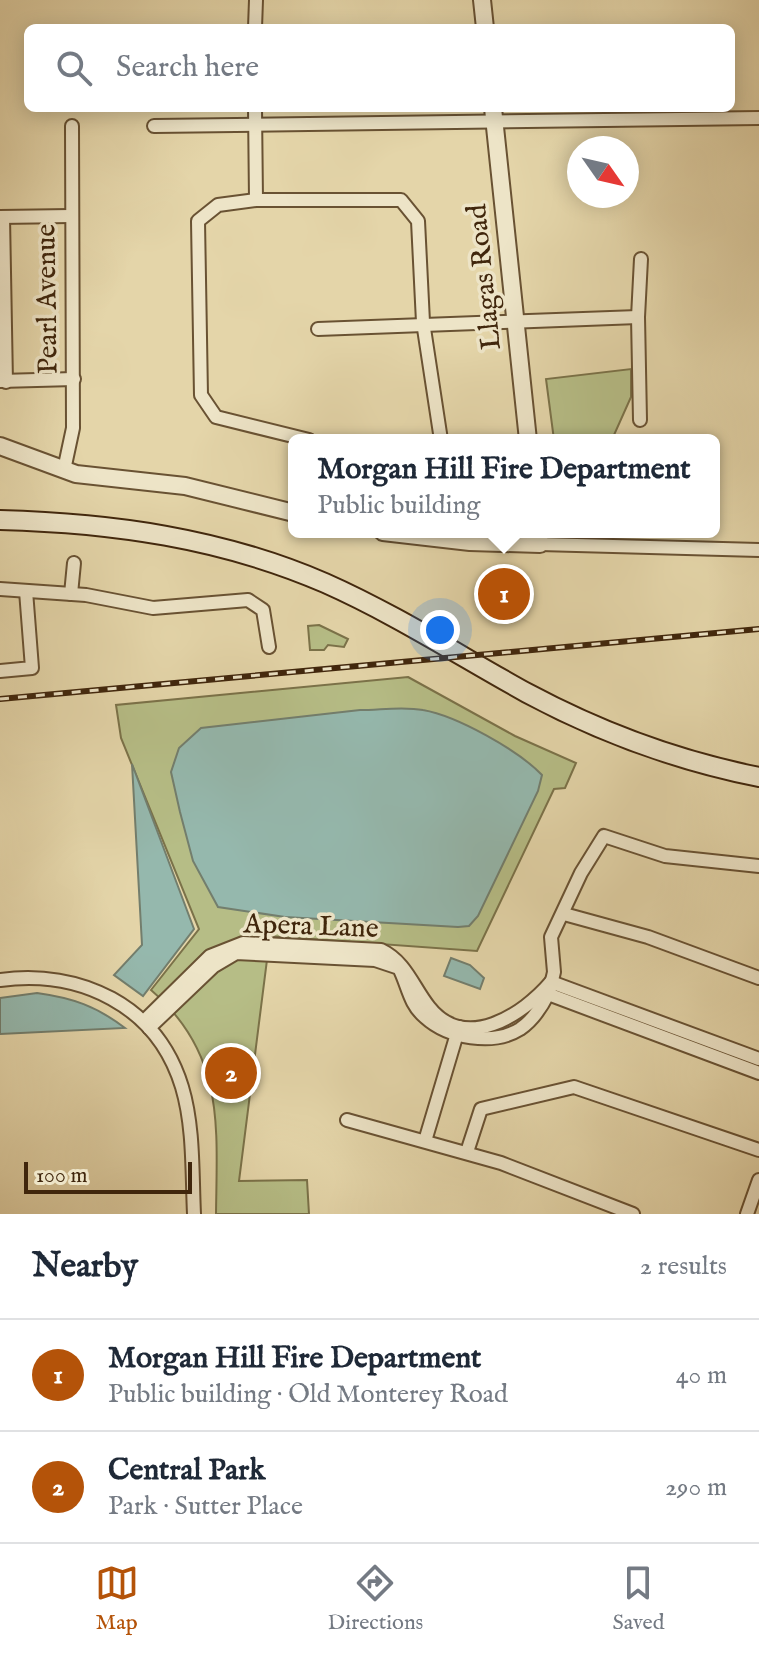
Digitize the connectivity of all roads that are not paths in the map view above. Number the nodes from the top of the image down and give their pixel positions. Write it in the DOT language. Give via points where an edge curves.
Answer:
graph roads {
  1 [pos="256,0"];
  2 [pos="482,0"];
  3 [pos="255,24"];
  4 [pos="485,24"];
  5 [pos="255,112"];
  6 [pos="395,112"];
  7 [pos="494,115"];
  8 [pos="759,118"];
  9 [pos="396,122"];
  10 [pos="72,126"];
  11 [pos="154,126"];
  12 [pos="254,126"];
  13 [pos="256,200"];
  14 [pos="71,216"];
  15 [pos="1,217"];
  16 [pos="641,259"];
  17 [pos="638,317"];
  18 [pos="515,319"];
  19 [pos="423,322"];
  20 [pos="318,329"];
  21 [pos="74,379"];
  22 [pos="3,382"];
  23 [pos="640,420"];
  24 [pos="440,434"];
  25 [pos="527,434"];
  26 [pos="288,435"];
  27 [pos="0,446"];
  28 [pos="64,470"];
  29 [pos="288,512"];
  30 [pos="0,520"];
  31 [pos="435,538"];
  32 [pos="539,538"];
  33 [pos="759,550"];
  34 [pos="74,563"];
  35 [pos="0,589"];
  36 [pos="26,591"];
  37 [pos="71,594"];
  38 [pos="269,647"];
  39 [pos="0,671"];
  40 [pos="759,777"];
  41 [pos="759,866"];
  42 [pos="564,914"];
  43 [pos="759,978"];
  44 [pos="0,980"];
  45 [pos="550,988"];
  46 [pos="147,1025"];
  47 [pos="458,1030"];
  48 [pos="759,1059"];
  49 [pos="759,1073"];
  50 [pos="347,1120"];
  51 [pos="425,1141"];
  52 [pos="759,1150"];
  53 [pos="467,1152"];
  54 [pos="759,1180"];
  55 [pos="194,1214"];
  56 [pos="633,1214"];
  57 [pos="747,1214"];
  1 -- 3 [label="street"];
  2 -- 4 [label="street"];
  5 -- 12 [label="street"];
  6 -- 9 [label="street"];
  7 -- 8 [label="street"];
  7 -- 9 [label="street"];
  7 -- 18 [label="street, Llagas Road"];
  9 -- 12 [label="street"];
  10 -- 14 [label="street, Pearl Avenue"];
  11 -- 12 [label="street"];
  12 -- 13 [label="street"];
  13 -- 19 [label="street" via="401,200 418,221"];
  13 -- 26 [label="street" via="218,205 198,221 201,395 216,417"];
  14 -- 15 [label="street"];
  14 -- 21 [label="street, Pearl Avenue"];
  15 -- 22 [label="street"];
  16 -- 17 [label="street"];
  17 -- 18 [label="street"];
  17 -- 23 [label="street"];
  18 -- 19 [label="street"];
  18 -- 25 [label="street, Llagas Road"];
  19 -- 20 [label="street"];
  19 -- 24 [label="street"];
  21 -- 22 [label="street"];
  21 -- 28 [label="street, Pearl Avenue" via="72,442"];
  27 -- 28 [label="street"];
  28 -- 29 [label="street" via="185,486"];
  30 -- 40 [label="main road" via="126,528 262,560 355,597 593,726 684,759"];
  31 -- 32 [label="street"];
  32 -- 33 [label="street"];
  34 -- 37 [label="street"];
  35 -- 36 [label="street"];
  36 -- 37 [label="street"];
  36 -- 39 [label="street" via="32,668"];
  37 -- 38 [label="street" via="153,608 248,600 263,610"];
  41 -- 42 [label="street" via="665,856 604,836"];
  42 -- 43 [label="street" via="648,937"];
  42 -- 45 [label="street" via="551,937"];
  44 -- 46 [label="street" via="42,978 94,987"];
  45 -- 47 [label="street" via="513,1018"];
  45 -- 48 [label="street"];
  45 -- 49 [label="street"];
  46 -- 47 [label="street, Apera Lane" via="236,953 375,960 399,968 410,998 425,1018"];
  46 -- 55 [label="street" via="182,1087"];
  47 -- 51 [label="street"];
  50 -- 51 [label="street"];
  51 -- 53 [label="street"];
  52 -- 53 [label="street" via="574,1087 481,1109"];
  53 -- 56 [label="street"];
  54 -- 57 [label="street"];
}
